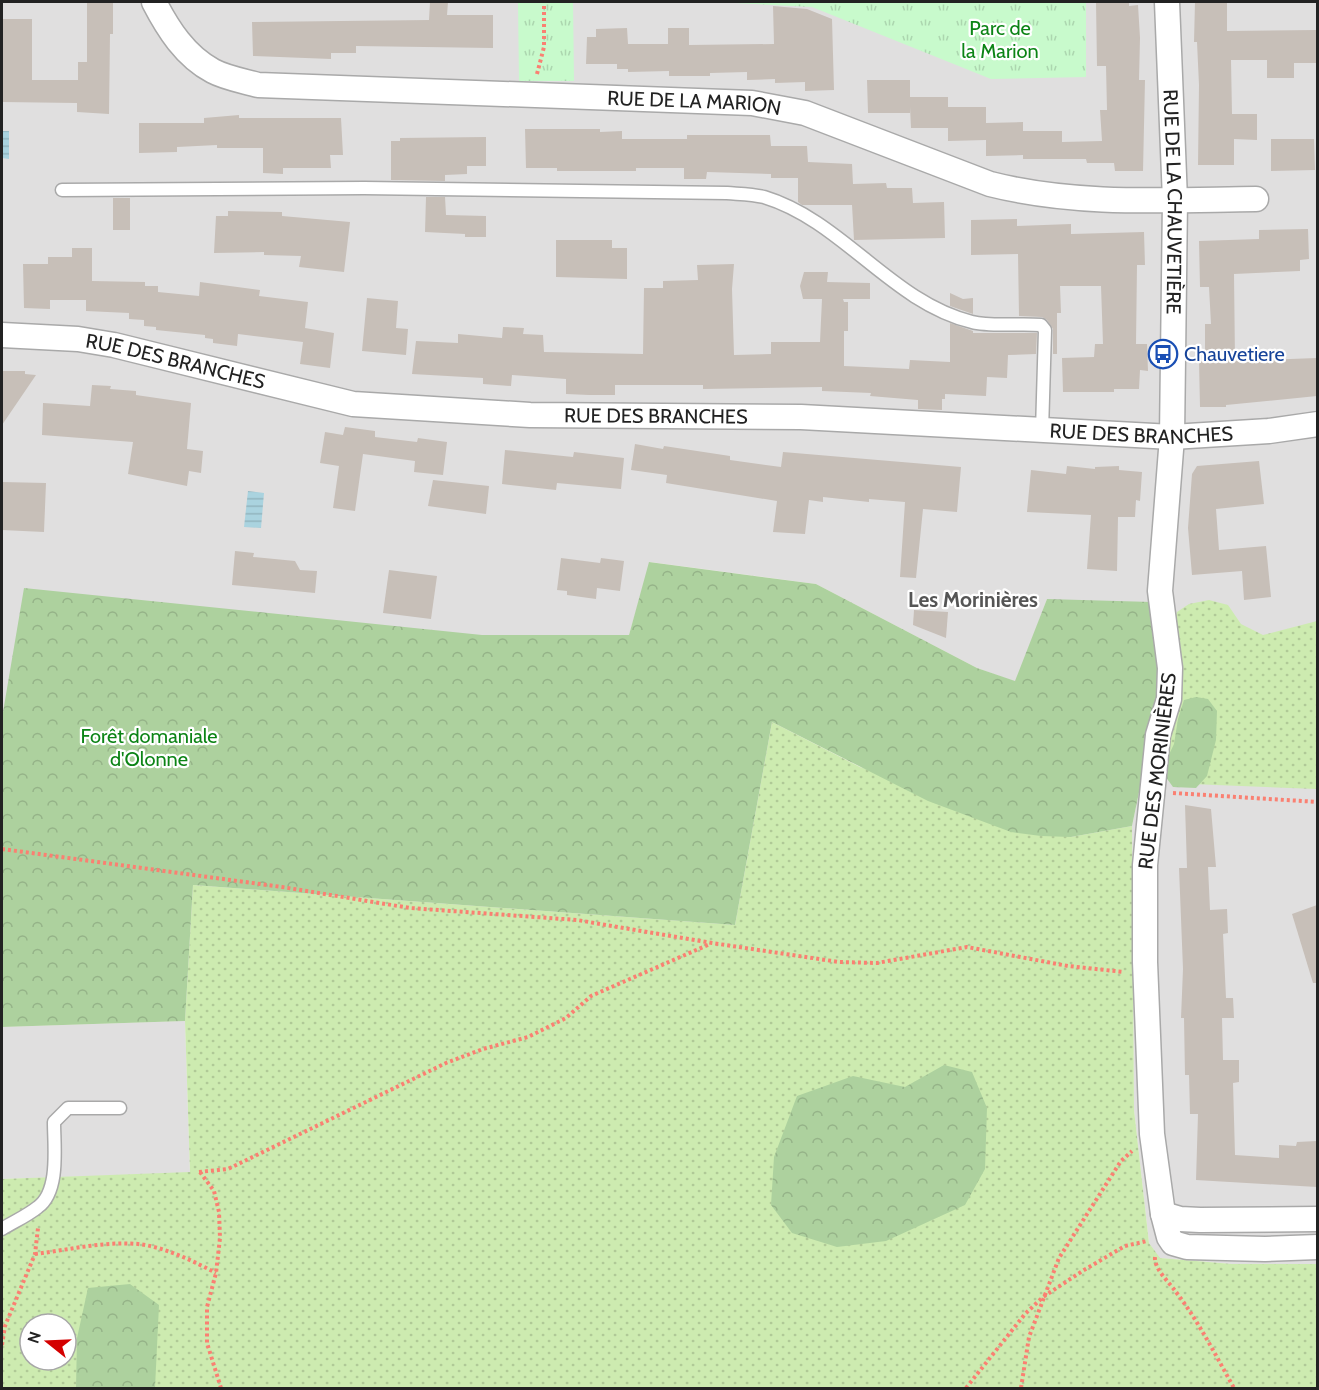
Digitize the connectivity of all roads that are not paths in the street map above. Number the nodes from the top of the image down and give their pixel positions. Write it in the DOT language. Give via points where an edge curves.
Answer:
graph roads {
  1 [pos="154,2"];
  2 [pos="1167,2"];
  3 [pos="62,190"];
  4 [pos="1256,199"];
  5 [pos="1175,200"];
  6 [pos="2,335"];
  7 [pos="1317,424"];
  8 [pos="1042,431"];
  9 [pos="1172,437"];
  10 [pos="120,1108"];
  11 [pos="1163,1214"];
  12 [pos="1317,1219"];
  13 [pos="2,1229"];
  14 [pos="1317,1247"];
  1 -- 5 [label="street, RUE DE LA MARION" via="186,51 214,72 258,85 752,103 805,113 1017,191 1070,199"];
  2 -- 5 [label="street, RUE DE LA CHAUVETIÈRE"];
  3 -- 8 [label="lane" via="364,188 761,196 813,219 915,297 954,316 973,323 1041,325 1045,330"];
  4 -- 5 [label="street, RUE DE LA MARION"];
  5 -- 9 [label="street, RUE DE LA CHAUVETIÈRE"];
  6 -- 8 [label="street, RUE DES BRANCHES" via="114,345 353,404 530,415 801,417"];
  7 -- 9 [label="street, RUE DES BRANCHES"];
  8 -- 9 [label="street, RUE DES BRANCHES"];
  9 -- 11 [label="street, RUE DES MORINIÈRES" via="1160,591 1170,668 1169,699 1158,735 1145,865 1152,1134"];
  10 -- 13 [label="lane" via="68,1108 54,1122 51,1190 40,1206"];
  11 -- 12 [label="street" via="1200,1220"];
  11 -- 14 [label="street, RUE DES MORINIÈRES" via="1169,1238 1179,1245 1265,1250"];
}
